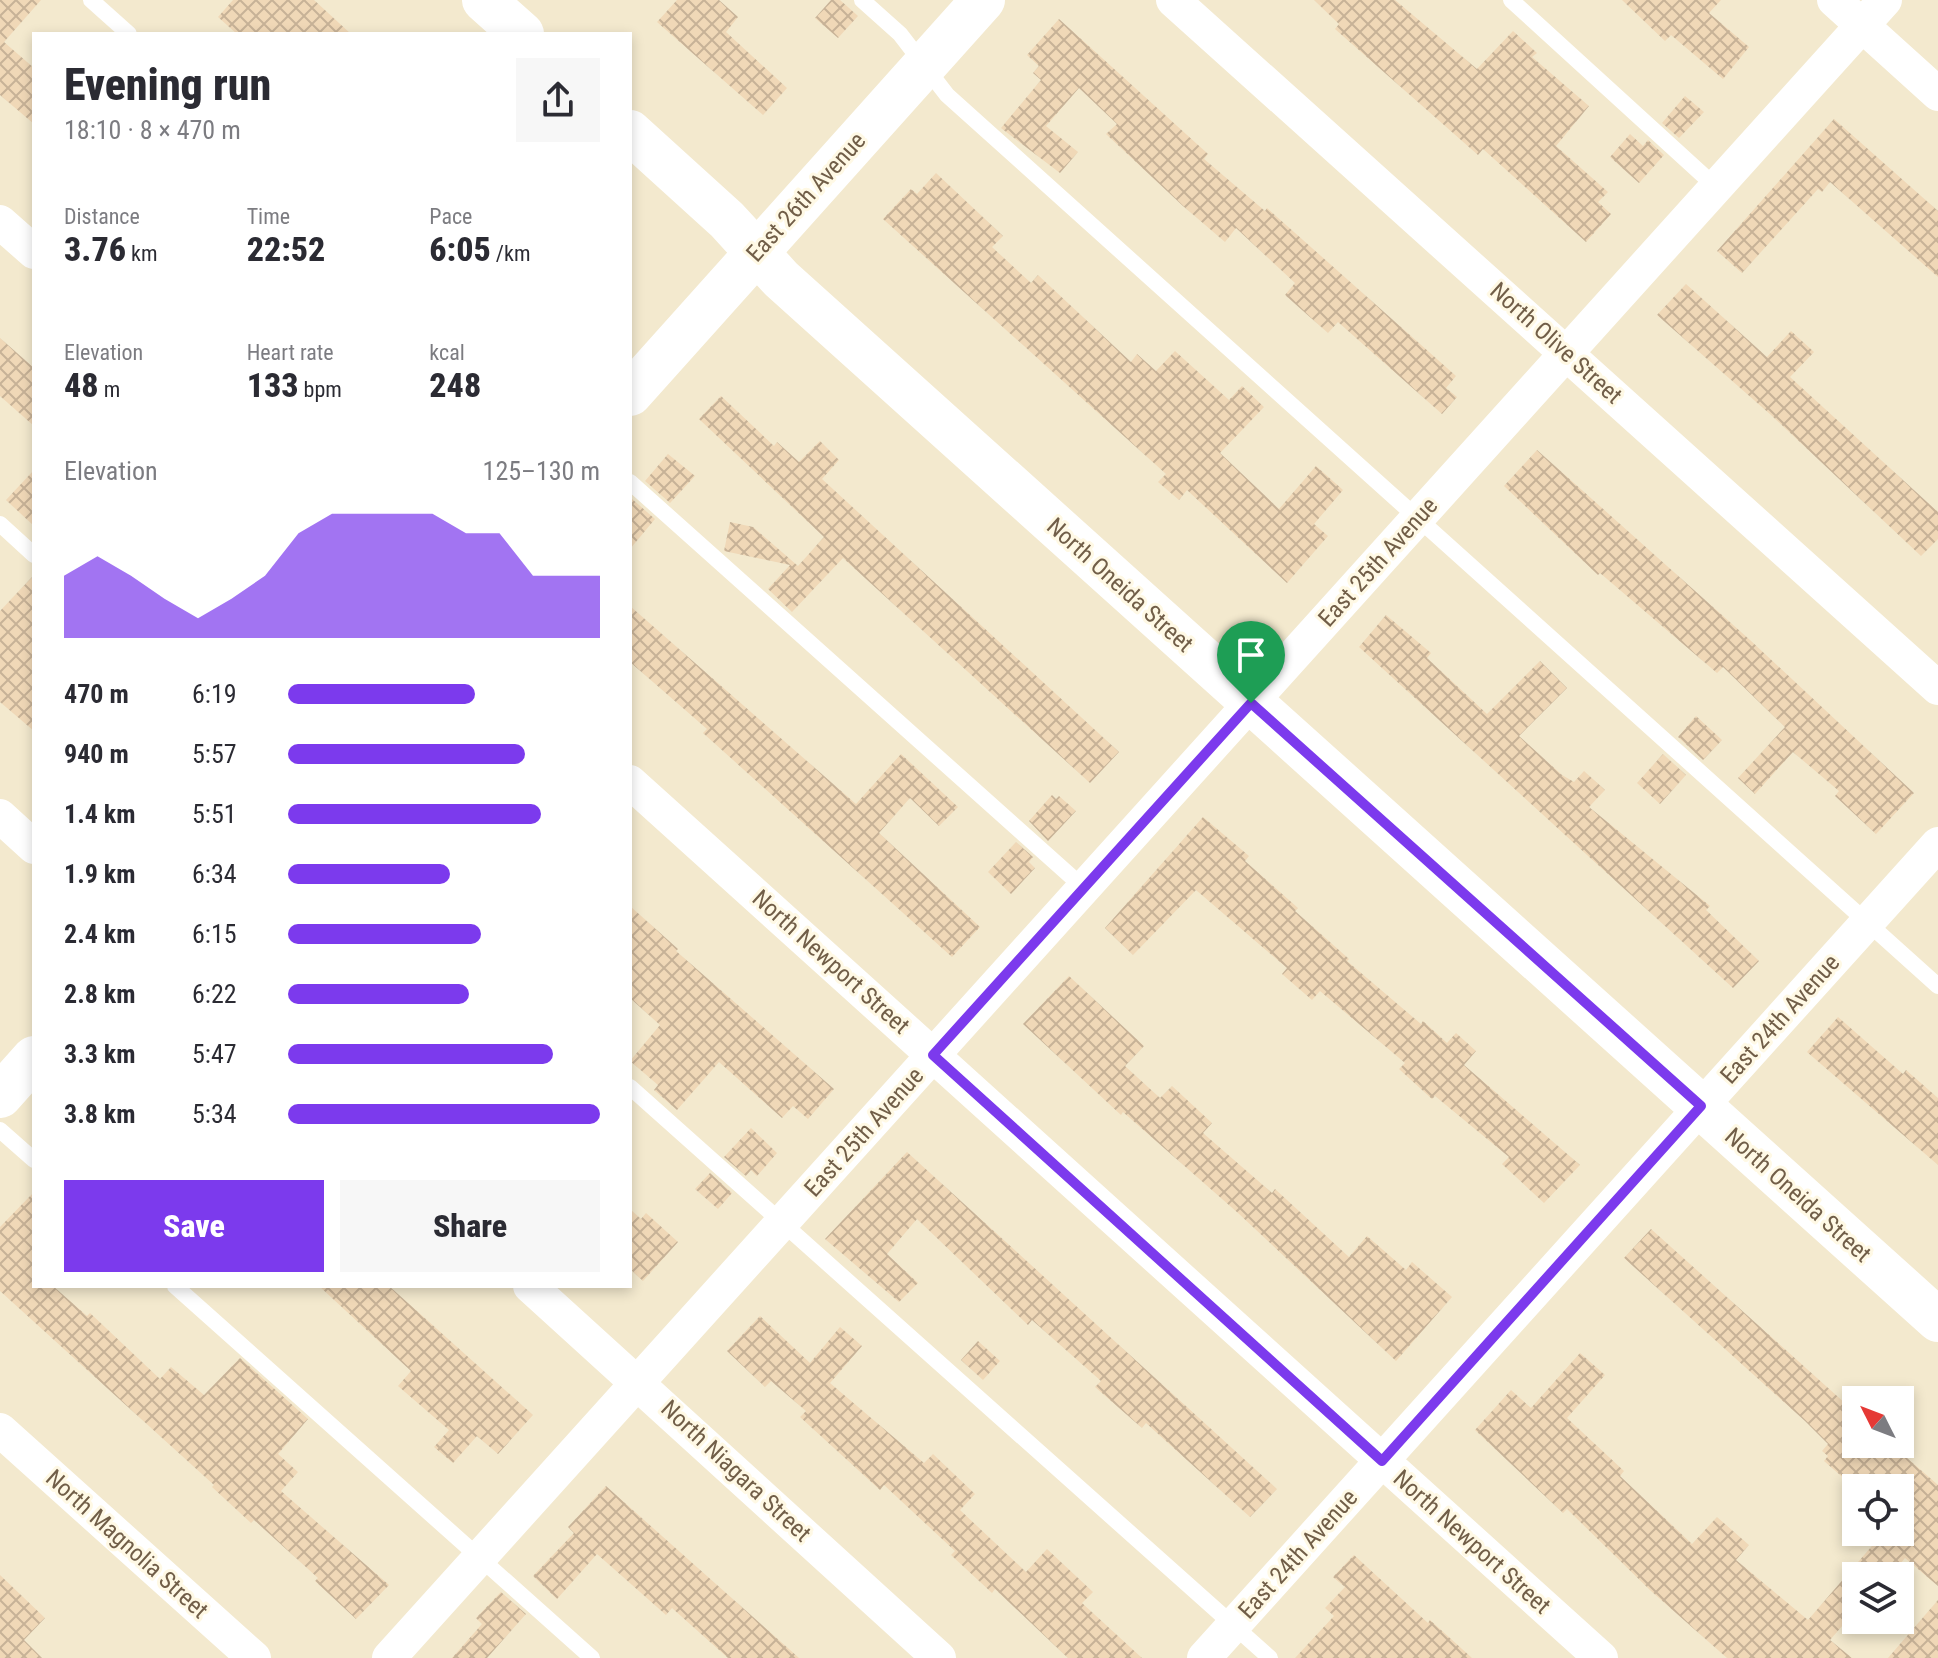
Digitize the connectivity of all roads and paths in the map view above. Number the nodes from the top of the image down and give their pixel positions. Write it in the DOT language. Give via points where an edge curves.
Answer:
graph roads {
  1 [pos="91,0"];
  2 [pos="484,0"];
  3 [pos="862,0"];
  4 [pos="983,0"];
  5 [pos="1173,0"];
  6 [pos="1511,0"];
  7 [pos="1834,0"];
  8 [pos="1885,0"];
  9 [pos="1862,26"];
  10 [pos="127,32"];
  11 [pos="520,32"];
  12 [pos="925,65"];
  13 [pos="1938,94"];
  14 [pos="632,134"];
  15 [pos="1716,187"];
  16 [pos="0,222"];
  17 [pos="32,250"];
  18 [pos="757,252"];
  19 [pos="1567,352"];
  20 [pos="632,392"];
  21 [pos="632,484"];
  22 [pos="1418,518"];
  23 [pos="0,524"];
  24 [pos="32,553"];
  25 [pos="1938,688"];
  26 [pos="1251,703"];
  27 [pos="632,784"];
  28 [pos="0,816"];
  29 [pos="1938,844"];
  30 [pos="32,845"];
  31 [pos="1084,888"];
  32 [pos="1867,922"];
  33 [pos="1938,986"];
  34 [pos="933,1055"];
  35 [pos="32,1060"];
  36 [pos="632,1089"];
  37 [pos="0,1096"];
  38 [pos="1701,1106"];
  39 [pos="0,1130"];
  40 [pos="32,1158"];
  41 [pos="782,1222"];
  42 [pos="177,1288"];
  43 [pos="532,1288"];
  44 [pos="1938,1320"];
  45 [pos="639,1381"];
  46 [pos="0,1430"];
  47 [pos="1382,1461"];
  48 [pos="480,1558"];
  49 [pos="1233,1625"];
  50 [pos="254,1658"];
  51 [pos="389,1658"];
  52 [pos="592,1658"];
  53 [pos="939,1658"];
  54 [pos="1204,1658"];
  55 [pos="1270,1658"];
  56 [pos="1601,1658"];
  1 -- 10 [label="lane"];
  2 -- 11 [label="street"];
  3 -- 12 [label="lane"];
  4 -- 12 [label="street, East 26th Avenue"];
  5 -- 19 [label="street, North Olive Street"];
  6 -- 15 [label="lane"];
  7 -- 9 [label="street"];
  8 -- 9 [label="street, East 25th Avenue"];
  9 -- 13 [label="street"];
  9 -- 15 [label="street, East 25th Avenue"];
  12 -- 18 [label="street, East 26th Avenue"];
  12 -- 22 [label="lane" via="947,95"];
  14 -- 18 [label="street, North Oneida Street"];
  15 -- 19 [label="street, East 25th Avenue"];
  16 -- 17 [label="street"];
  18 -- 20 [label="street, East 26th Avenue"];
  18 -- 26 [label="street, North Oneida Street"];
  19 -- 22 [label="street, East 25th Avenue"];
  19 -- 25 [label="street, North Olive Street"];
  21 -- 31 [label="lane"];
  22 -- 26 [label="street, East 25th Avenue"];
  22 -- 32 [label="lane"];
  23 -- 24 [label="lane"];
  26 -- 31 [label="street, East 25th Avenue"];
  26 -- 38 [label="street, North Oneida Street"];
  27 -- 34 [label="street, North Newport Street"];
  28 -- 30 [label="street"];
  29 -- 32 [label="street, East 24th Avenue"];
  31 -- 34 [label="street, East 25th Avenue"];
  32 -- 33 [label="lane"];
  32 -- 38 [label="street, East 24th Avenue"];
  34 -- 41 [label="street, East 25th Avenue"];
  34 -- 47 [label="street, North Newport Street"];
  35 -- 37 [label="street"];
  36 -- 41 [label="lane"];
  38 -- 44 [label="street, North Oneida Street"];
  38 -- 47 [label="street, East 24th Avenue"];
  39 -- 40 [label="lane"];
  41 -- 45 [label="street, East 25th Avenue"];
  41 -- 49 [label="lane"];
  42 -- 48 [label="lane"];
  43 -- 45 [label="street, North Niagara Street"];
  45 -- 48 [label="street, East 25th Avenue"];
  45 -- 53 [label="street, North Niagara Street"];
  46 -- 50 [label="street, North Magnolia Street"];
  47 -- 49 [label="street, East 24th Avenue"];
  47 -- 56 [label="street, North Newport Street"];
  48 -- 51 [label="street, East 25th Avenue"];
  48 -- 52 [label="lane"];
  49 -- 54 [label="street, East 24th Avenue"];
  49 -- 55 [label="lane"];
}
